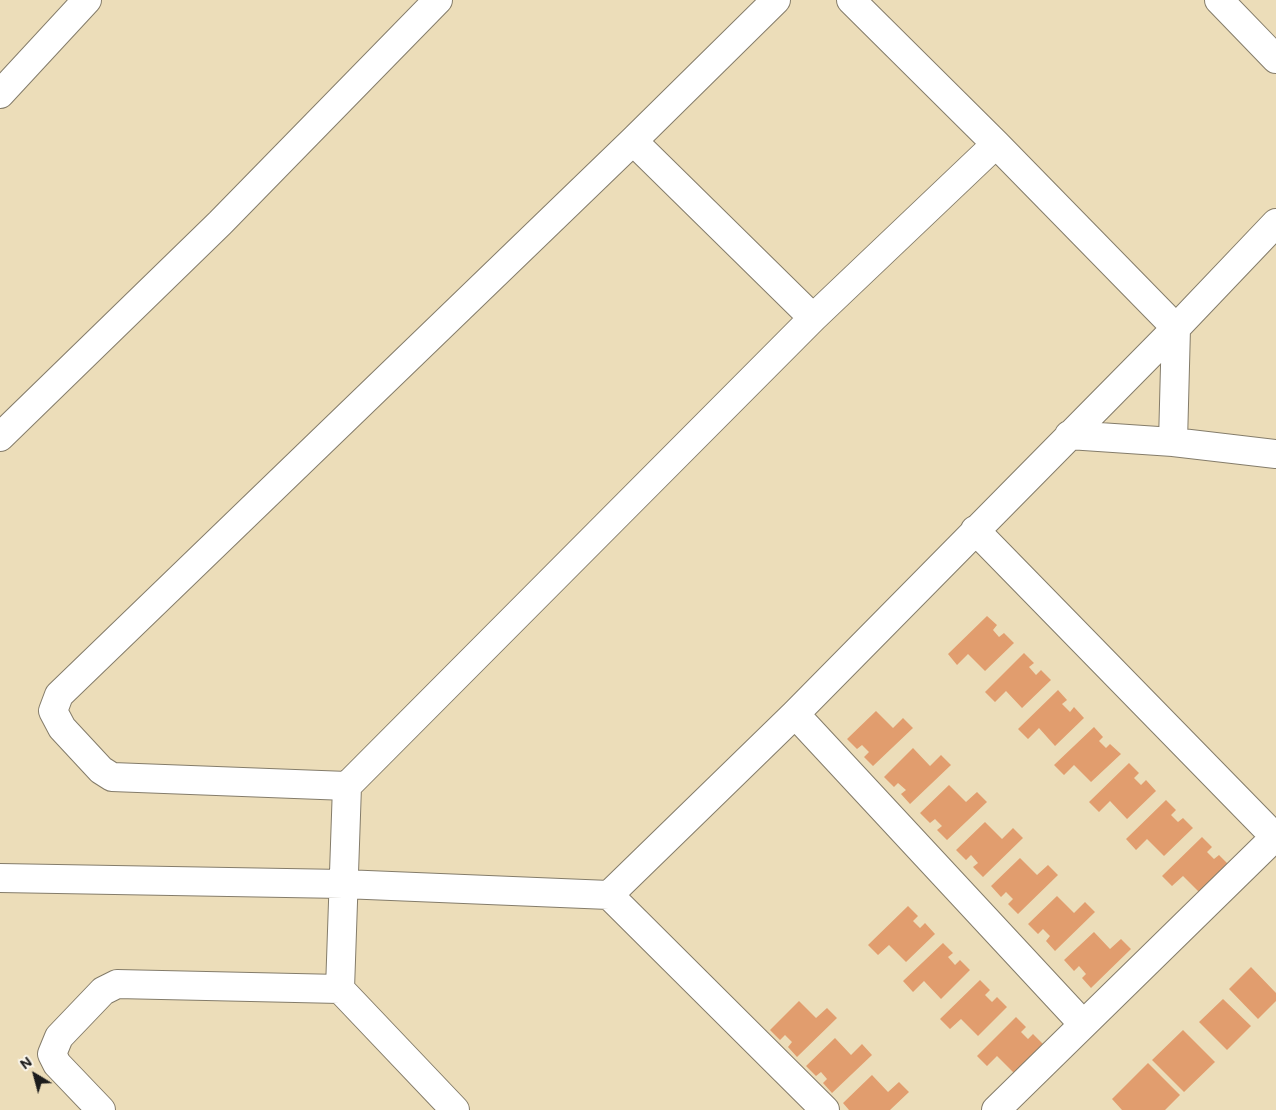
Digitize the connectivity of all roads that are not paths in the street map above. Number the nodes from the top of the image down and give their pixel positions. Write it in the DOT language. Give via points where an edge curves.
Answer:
graph roads {
  1 [pos="87,0"];
  2 [pos="438,0"];
  3 [pos="776,0"];
  4 [pos="851,0"];
  5 [pos="1219,0"];
  6 [pos="1276,59"];
  7 [pos="0,94"];
  8 [pos="633,141"];
  9 [pos="996,144"];
  10 [pos="1276,223"];
  11 [pos="814,318"];
  12 [pos="1176,328"];
  13 [pos="1069,435"];
  14 [pos="0,437"];
  15 [pos="1173,442"];
  16 [pos="1276,454"];
  17 [pos="975,530"];
  18 [pos="795,714"];
  19 [pos="348,786"];
  20 [pos="1275,836"];
  21 [pos="0,878"];
  22 [pos="343,884"];
  23 [pos="609,895"];
  24 [pos="340,988"];
  25 [pos="1082,1024"];
  26 [pos="101,1110"];
  27 [pos="455,1110"];
  28 [pos="825,1110"];
  29 [pos="996,1110"];
  1 -- 7 [label="street"];
  2 -- 14 [label="street" via="220,223"];
  3 -- 8 [label="street"];
  4 -- 9 [label="street"];
  5 -- 6 [label="street"];
  8 -- 11 [label="street"];
  8 -- 19 [label="street" via="59,694 53,711 62,728 101,770 112,777"];
  9 -- 11 [label="street"];
  9 -- 12 [label="street"];
  10 -- 12 [label="street"];
  11 -- 19 [label="street"];
  12 -- 13 [label="street"];
  12 -- 15 [label="street"];
  13 -- 15 [label="street"];
  13 -- 17 [label="street"];
  15 -- 16 [label="street"];
  17 -- 18 [label="street"];
  17 -- 20 [label="street"];
  18 -- 23 [label="street"];
  18 -- 25 [label="street"];
  19 -- 22 [label="street"];
  20 -- 25 [label="street"];
  21 -- 22 [label="street"];
  22 -- 23 [label="street"];
  22 -- 24 [label="street"];
  23 -- 28 [label="street"];
  24 -- 26 [label="street" via="118,984 103,991 59,1037 52,1054 57,1064"];
  24 -- 27 [label="street"];
  25 -- 29 [label="street"];
}
